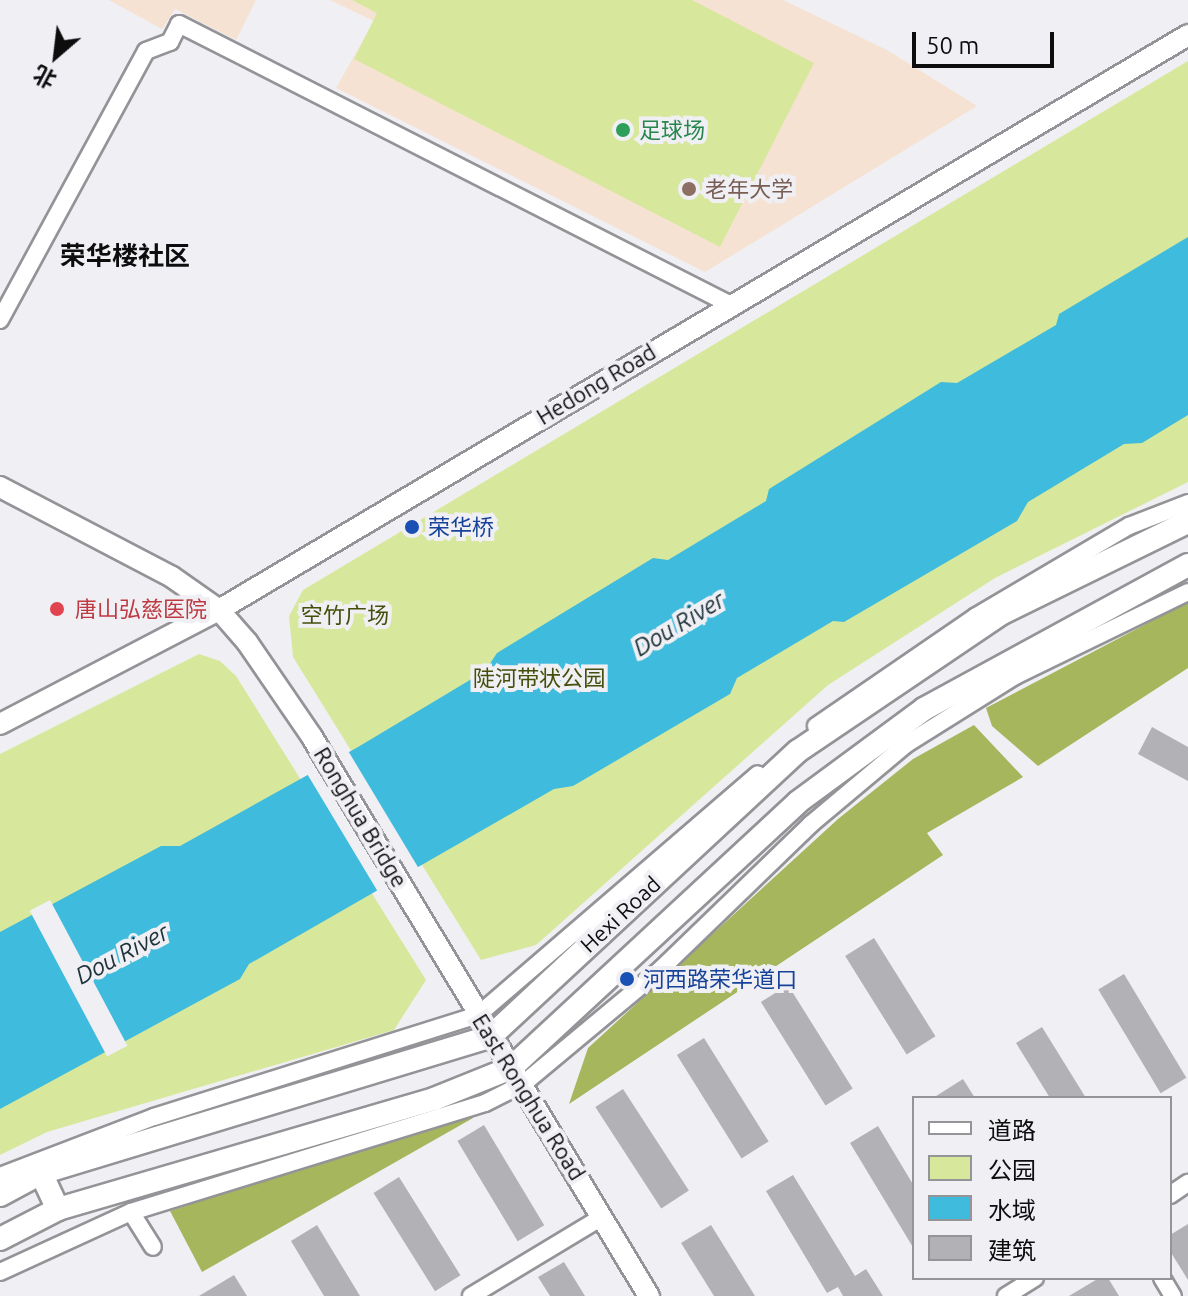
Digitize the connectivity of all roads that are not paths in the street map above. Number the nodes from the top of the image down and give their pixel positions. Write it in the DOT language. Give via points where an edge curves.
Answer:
graph roads {
  1 [pos="1188,35"];
  2 [pos="729,304"];
  3 [pos="0,320"];
  4 [pos="0,487"];
  5 [pos="1188,503"];
  6 [pos="1188,522"];
  7 [pos="1188,565"];
  8 [pos="1188,592"];
  9 [pos="219,610"];
  10 [pos="0,724"];
  11 [pos="409,897"];
  12 [pos="478,1015"];
  13 [pos="490,1037"];
  14 [pos="517,1076"];
  15 [pos="41,1173"];
  16 [pos="0,1176"];
  17 [pos="0,1195"];
  18 [pos="58,1209"];
  19 [pos="131,1212"];
  20 [pos="602,1217"];
  21 [pos="0,1239"];
  22 [pos="153,1247"];
  23 [pos="0,1272"];
  24 [pos="1032,1280"];
  25 [pos="471,1296"];
  26 [pos="649,1296"];
  27 [pos="1006,1296"];
  1 -- 2 [label="street, Hedong Road"];
  2 -- 3 [label="street" via="179,24 170,42 146,51"];
  2 -- 9 [label="street, Hedong Road"];
  4 -- 9 [label="street" via="172,577"];
  5 -- 12 [label="street" via="1129,526 885,676 793,744"];
  6 -- 13 [label="main road, Hexi Road" via="1002,613 798,751"];
  7 -- 14 [label="main road, Hexi Road" via="924,709 798,802"];
  8 -- 14 [label="street" via="1015,676 905,745 811,824 661,969"];
  9 -- 10 [label="street, Hedong Road"];
  9 -- 11 [label="street, Ronghua Bridge" via="312,737"];
  11 -- 12 [label="street, East Ronghua Road"];
  12 -- 13 [label="street, East Ronghua Road"];
  12 -- 16 [label="street" via="154,1117"];
  13 -- 14 [label="street, East Ronghua Road"];
  13 -- 15 [label="main road, Hexi Road"];
  14 -- 18 [label="main road, Hexi Road"];
  14 -- 19 [label="street" via="485,1103"];
  14 -- 20 [label="street, East Ronghua Road"];
  15 -- 17 [label="main road, Hexi Road"];
  15 -- 18 [label="main road"];
  18 -- 21 [label="main road, Hexi Road"];
  19 -- 22 [label="street"];
  19 -- 23 [label="street"];
  20 -- 25 [label="street"];
  20 -- 26 [label="street, East Ronghua Road"];
  24 -- 27 [label="street"];
}
